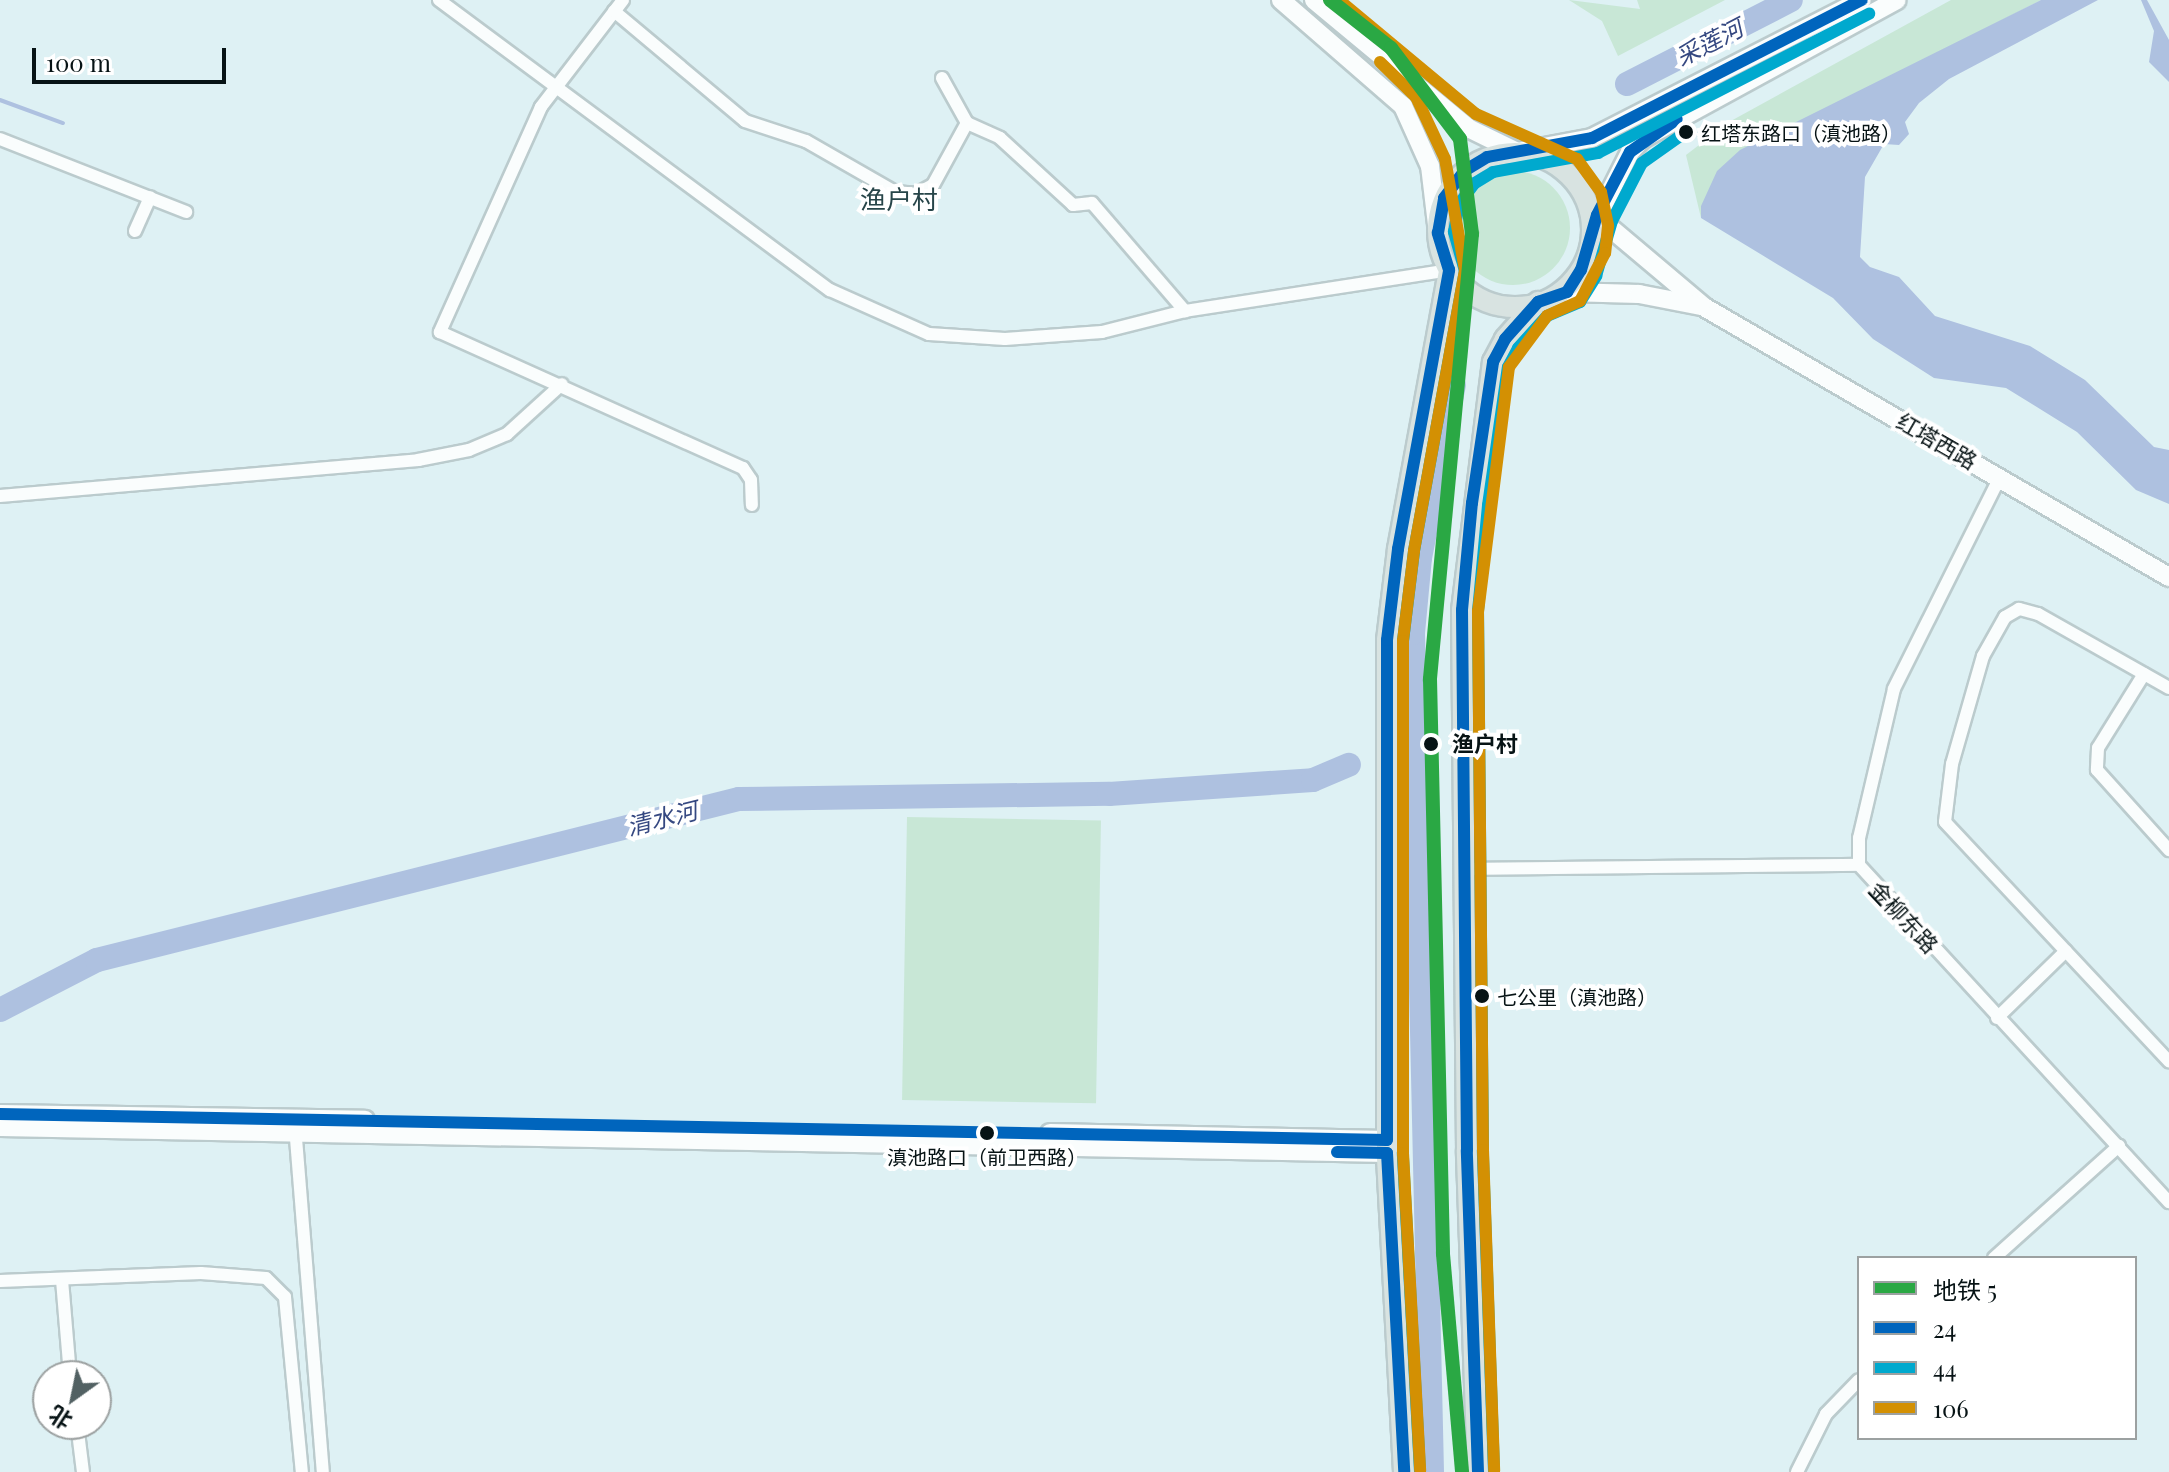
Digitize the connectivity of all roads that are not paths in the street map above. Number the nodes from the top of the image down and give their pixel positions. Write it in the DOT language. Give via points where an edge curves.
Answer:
graph roads {
  1 [pos="439,0"];
  2 [pos="623,0"];
  3 [pos="1281,0"];
  4 [pos="1314,0"];
  5 [pos="1862,0"];
  6 [pos="1897,0"];
  7 [pos="614,11"];
  8 [pos="942,78"];
  9 [pos="557,83"];
  10 [pos="967,123"];
  11 [pos="0,139"];
  12 [pos="1517,152"];
  13 [pos="1615,181"];
  14 [pos="150,197"];
  15 [pos="186,212"];
  16 [pos="1592,218"];
  17 [pos="135,231"];
  18 [pos="1438,233"];
  19 [pos="1628,242"];
  20 [pos="1449,270"];
  21 [pos="1567,292"];
  22 [pos="1538,302"];
  23 [pos="1704,307"];
  24 [pos="1185,311"];
  25 [pos="562,384"];
  26 [pos="2000,477"];
  27 [pos="0,496"];
  28 [pos="752,505"];
  29 [pos="2169,577"];
  30 [pos="2144,674"];
  31 [pos="2169,688"];
  32 [pos="2169,850"];
  33 [pos="1859,865"];
  34 [pos="1464,869"];
  35 [pos="2066,951"];
  36 [pos="1997,1018"];
  37 [pos="2169,1061"];
  38 [pos="0,1114"];
  39 [pos="295,1125"];
  40 [pos="0,1127"];
  41 [pos="1387,1146"];
  42 [pos="2119,1146"];
  43 [pos="2169,1202"];
  44 [pos="1996,1256"];
  45 [pos="62,1280"];
  46 [pos="0,1281"];
  47 [pos="69,1360"];
  48 [pos="1857,1382"];
  49 [pos="79,1440"];
  50 [pos="83,1472"];
  51 [pos="302,1472"];
  52 [pos="323,1472"];
  53 [pos="1404,1472"];
  54 [pos="1478,1472"];
  55 [pos="1797,1472"];
  1 -- 9 [label="street"];
  2 -- 7 [label="street"];
  3 -- 18 [label="main road" via="1403,106 1430,166"];
  4 -- 12 [label="main road" via="1468,128"];
  5 -- 12 [label="main road" via="1592,138"];
  6 -- 13 [label="main road" via="1656,130 1630,152"];
  7 -- 9 [label="street"];
  7 -- 10 [label="street" via="745,121 806,141 895,192 916,194 933,185"];
  8 -- 10 [label="street"];
  9 -- 24 [label="street" via="830,290 929,334 1005,339 1102,332"];
  9 -- 25 [label="street" via="541,107 440,332"];
  10 -- 24 [label="street" via="1000,138 1073,205 1092,203"];
  11 -- 14 [label="street"];
  12 -- 16 [label="main road" via="1566,171"];
  12 -- 18 [label="main road" via="1487,157 1464,171 1444,198"];
  13 -- 16 [label="main road"];
  13 -- 19 [label="main road" via="1614,212"];
  14 -- 15 [label="street"];
  14 -- 17 [label="street"];
  16 -- 19 [label="main road"];
  16 -- 21 [label="main road" via="1590,247"];
  18 -- 20 [label="main road"];
  19 -- 23 [label="main road"];
  20 -- 22 [label="main road" via="1480,299 1515,308"];
  20 -- 24 [label="street"];
  20 -- 41 [label="main road" via="1398,549 1387,640"];
  21 -- 22 [label="main road"];
  21 -- 23 [label="main road" via="1639,294"];
  22 -- 34 [label="main road" via="1505,339 1493,362 1472,503 1462,610"];
  23 -- 26 [label="main road, 红塔西路"];
  25 -- 27 [label="street" via="507,434 469,450 418,460"];
  25 -- 28 [label="street" via="743,468 751,480"];
  26 -- 29 [label="main road, 红塔西路"];
  26 -- 33 [label="street, 金柳东路" via="1894,689 1859,838"];
  30 -- 31 [label="street"];
  30 -- 32 [label="street" via="2098,748 2097,770"];
  30 -- 35 [label="street" via="2038,614 2019,609 2005,617 1983,656 1952,764 1945,822"];
  33 -- 34 [label="street"];
  33 -- 36 [label="street, 金柳东路"];
  34 -- 54 [label="main road"];
  35 -- 36 [label="street"];
  35 -- 37 [label="street"];
  36 -- 42 [label="street, 金柳东路"];
  38 -- 39 [label="main road"];
  39 -- 40 [label="main road"];
  39 -- 41 [label="main road"];
  39 -- 52 [label="street"];
  41 -- 53 [label="main road"];
  42 -- 43 [label="street, 金柳东路"];
  42 -- 44 [label="street"];
  45 -- 46 [label="street"];
  45 -- 47 [label="street"];
  45 -- 51 [label="street" via="201,1273 266,1278 285,1297"];
  48 -- 55 [label="street" via="1826,1414"];
  49 -- 50 [label="street"];
}
